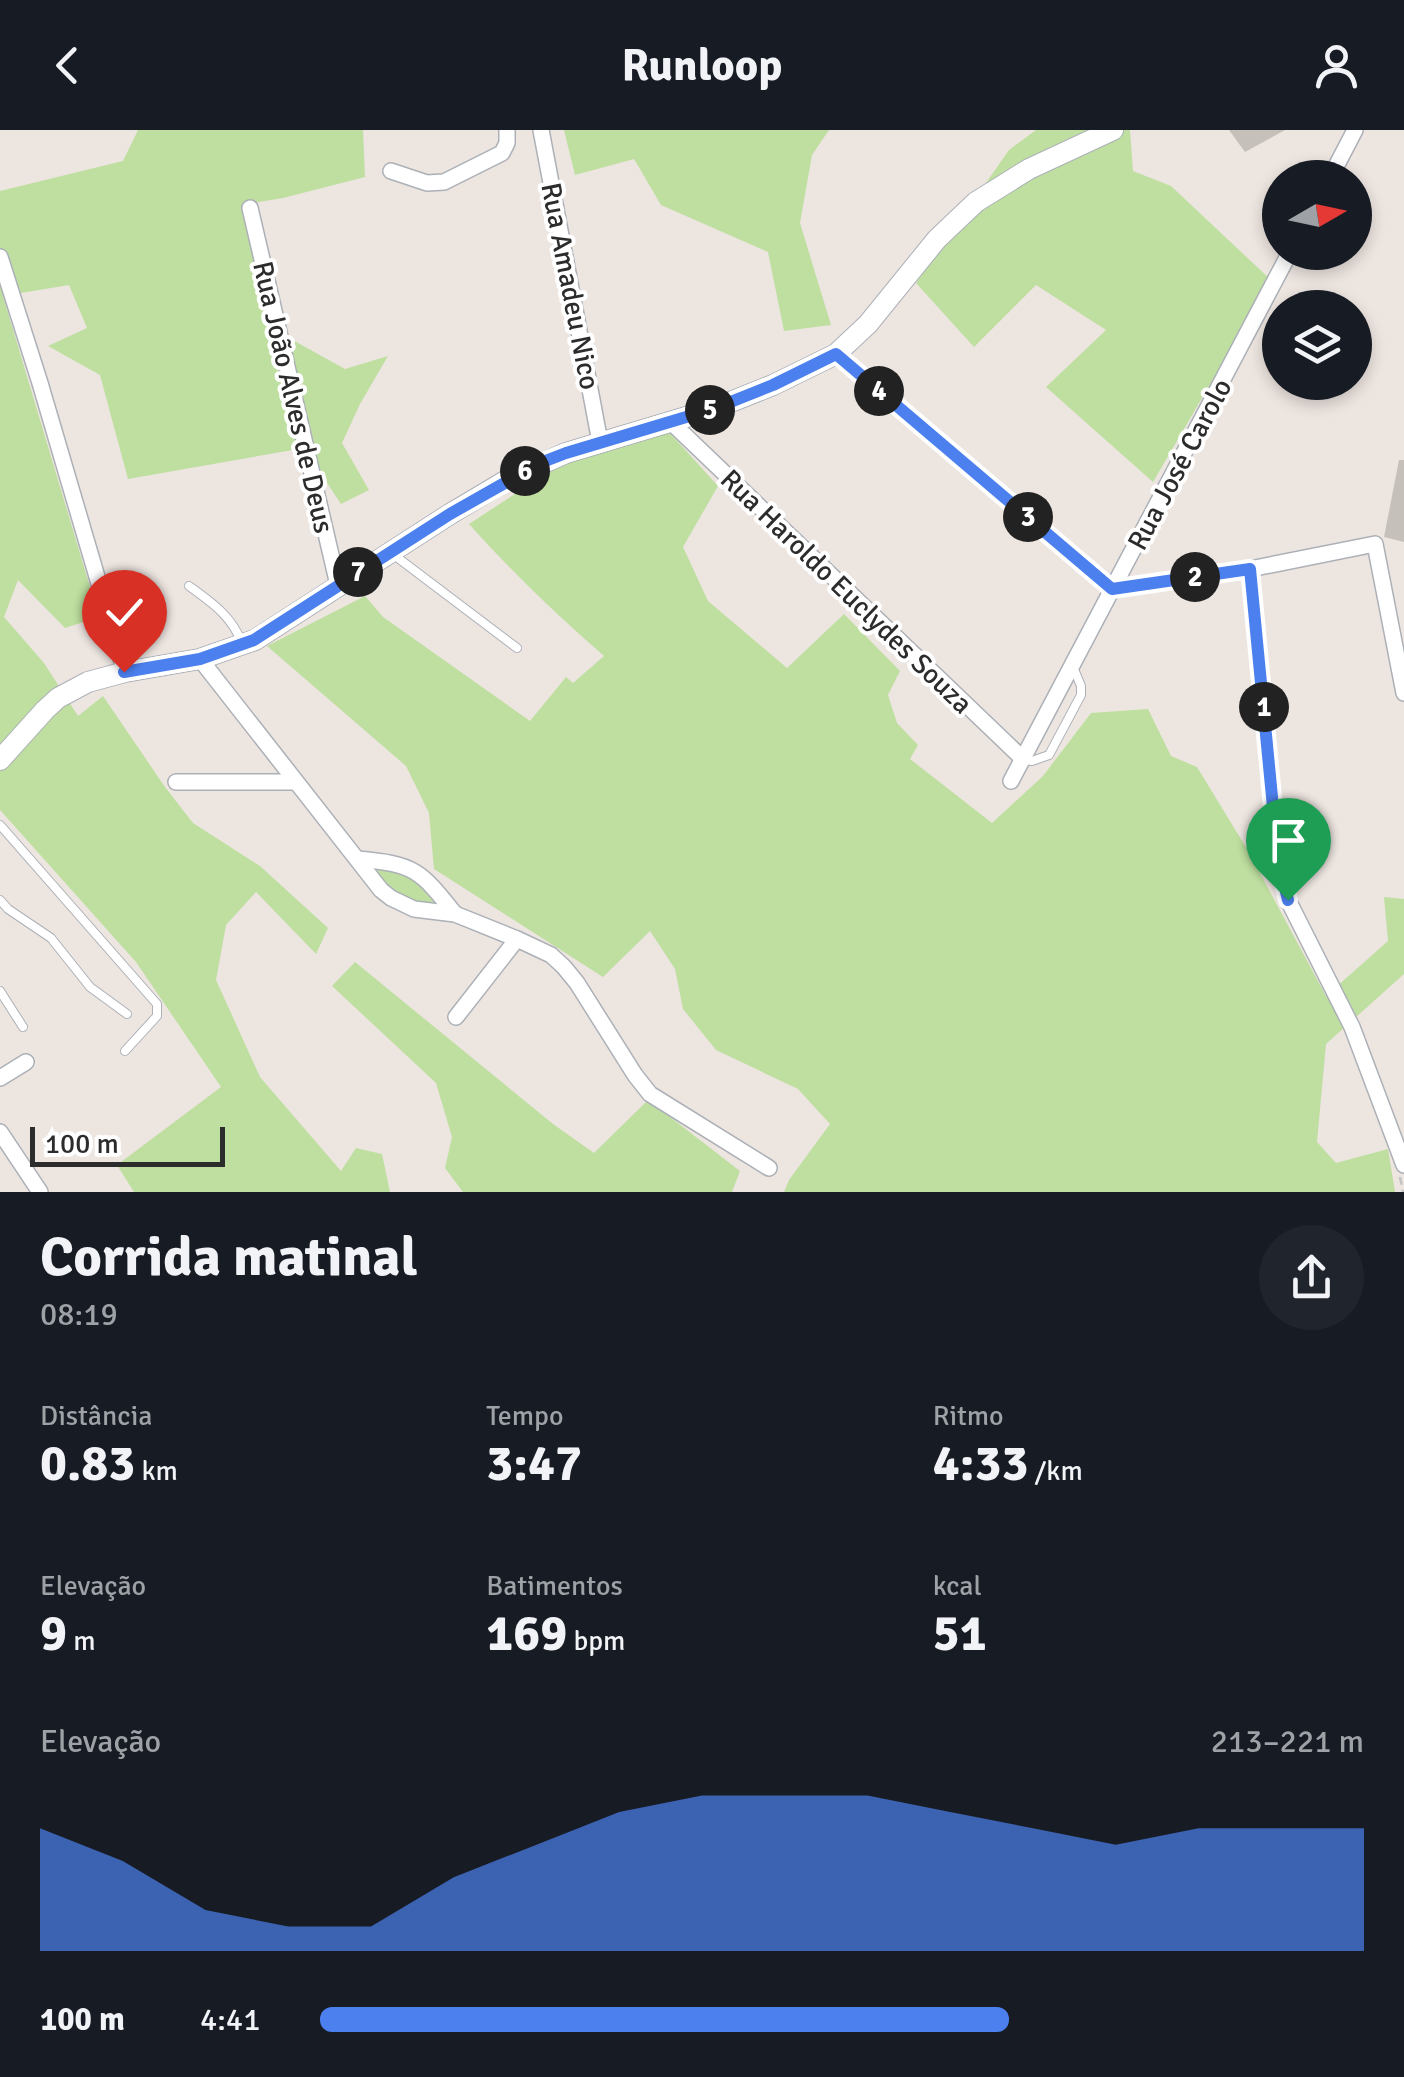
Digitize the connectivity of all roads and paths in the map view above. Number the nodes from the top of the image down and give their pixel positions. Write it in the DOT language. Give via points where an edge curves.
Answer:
graph roads {
  1 [pos="507,130"];
  2 [pos="541,130"];
  3 [pos="1113,130"];
  4 [pos="1355,130"];
  5 [pos="1339,160"];
  6 [pos="391,171"];
  7 [pos="250,208"];
  8 [pos="0,257"];
  9 [pos="1280,270"];
  10 [pos="836,354"];
  11 [pos="672,422"];
  12 [pos="600,442"];
  13 [pos="390,552"];
  14 [pos="1250,569"];
  15 [pos="338,585"];
  16 [pos="188,586"];
  17 [pos="1112,589"];
  18 [pos="242,645"];
  19 [pos="517,648"];
  20 [pos="200,659"];
  21 [pos="124,672"];
  22 [pos="1404,693"];
  23 [pos="1023,759"];
  24 [pos="0,760"];
  25 [pos="1011,781"];
  26 [pos="176,782"];
  27 [pos="296,782"];
  28 [pos="0,825"];
  29 [pos="358,859"];
  30 [pos="0,900"];
  31 [pos="455,914"];
  32 [pos="517,939"];
  33 [pos="0,991"];
  34 [pos="128,1014"];
  35 [pos="456,1017"];
  36 [pos="23,1027"];
  37 [pos="126,1051"];
  38 [pos="26,1062"];
  39 [pos="0,1078"];
  40 [pos="0,1132"];
  41 [pos="769,1168"];
  42 [pos="1402,1170"];
  43 [pos="40,1192"];
  44 [pos="1402,1192"];
  1 -- 6 [label="street" via="502,153 444,182"];
  2 -- 12 [label="street, Rua Amadeu Nico"];
  3 -- 10 [label="street" via="976,202"];
  4 -- 5 [label="street"];
  7 -- 15 [label="street, Rua João Alves de Deus"];
  8 -- 21 [label="street"];
  9 -- 17 [label="street, Rua José Carolo"];
  10 -- 11 [label="street"];
  10 -- 17 [label="street"];
  11 -- 12 [label="street"];
  11 -- 23 [label="street, Rua Haroldo Euclydes Souza"];
  12 -- 13 [label="street" via="512,477"];
  13 -- 15 [label="street"];
  13 -- 19 [label="lane"];
  14 -- 17 [label="street"];
  14 -- 22 [label="street" via="1375,544"];
  14 -- 42 [label="street" via="1282,882 1352,1027"];
  15 -- 18 [label="street"];
  16 -- 18 [label="lane" via="236,626"];
  17 -- 23 [label="street, Rua José Carolo"];
  18 -- 20 [label="street"];
  20 -- 21 [label="street"];
  20 -- 27 [label="street"];
  21 -- 24 [label="street" via="58,698"];
  23 -- 25 [label="street, Rua José Carolo"];
  26 -- 27 [label="street"];
  27 -- 29 [label="street"];
  28 -- 37 [label="lane" via="157,1004 157,1016"];
  29 -- 31 [label="street" via="411,869"];
  29 -- 31 [label="street" via="402,905"];
  30 -- 34 [label="lane" via="51,938 90,987"];
  31 -- 32 [label="street"];
  32 -- 35 [label="street"];
  32 -- 41 [label="street" via="564,966 650,1094"];
  33 -- 36 [label="lane"];
  38 -- 39 [label="street"];
  40 -- 43 [label="street"];
  42 -- 44 [label="path"];
}
